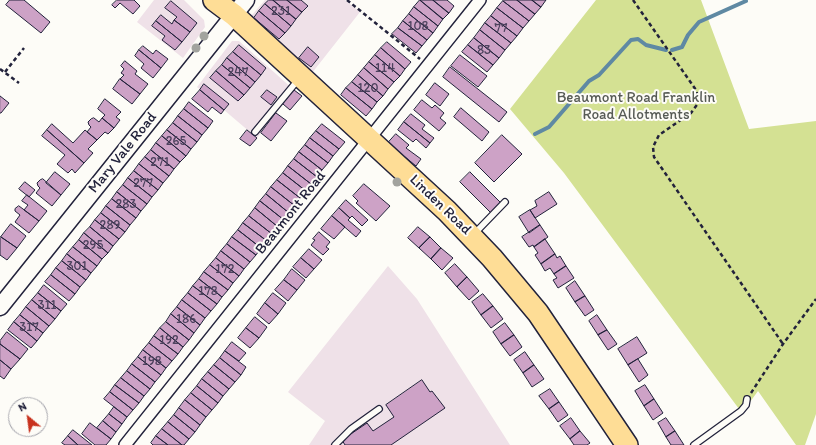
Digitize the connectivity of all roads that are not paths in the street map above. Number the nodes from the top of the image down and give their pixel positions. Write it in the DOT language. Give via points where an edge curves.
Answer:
graph roads {
  1 [pos="214,0"];
  2 [pos="480,0"];
  3 [pos="240,7"];
  4 [pos="300,76"];
  5 [pos="255,132"];
  6 [pos="369,139"];
  7 [pos="505,202"];
  8 [pos="472,236"];
  9 [pos="0,307"];
  10 [pos="747,399"];
  11 [pos="379,409"];
  12 [pos="125,445"];
  13 [pos="335,445"];
  14 [pos="627,445"];
  15 [pos="694,445"];
  1 -- 3 [label="highway, Linden Road"];
  2 -- 6 [label="street, Beaumont Road"];
  3 -- 4 [label="highway, Linden Road"];
  3 -- 9 [label="street, Mary Vale Road"];
  4 -- 5 [label="lane"];
  4 -- 6 [label="highway, Linden Road"];
  6 -- 8 [label="highway, Linden Road"];
  6 -- 12 [label="street, Beaumont Road"];
  7 -- 8 [label="lane"];
  8 -- 14 [label="highway, Linden Road" via="538,313"];
  10 -- 15 [label="lane" via="741,411"];
  11 -- 13 [label="lane" via="351,428"];
}
